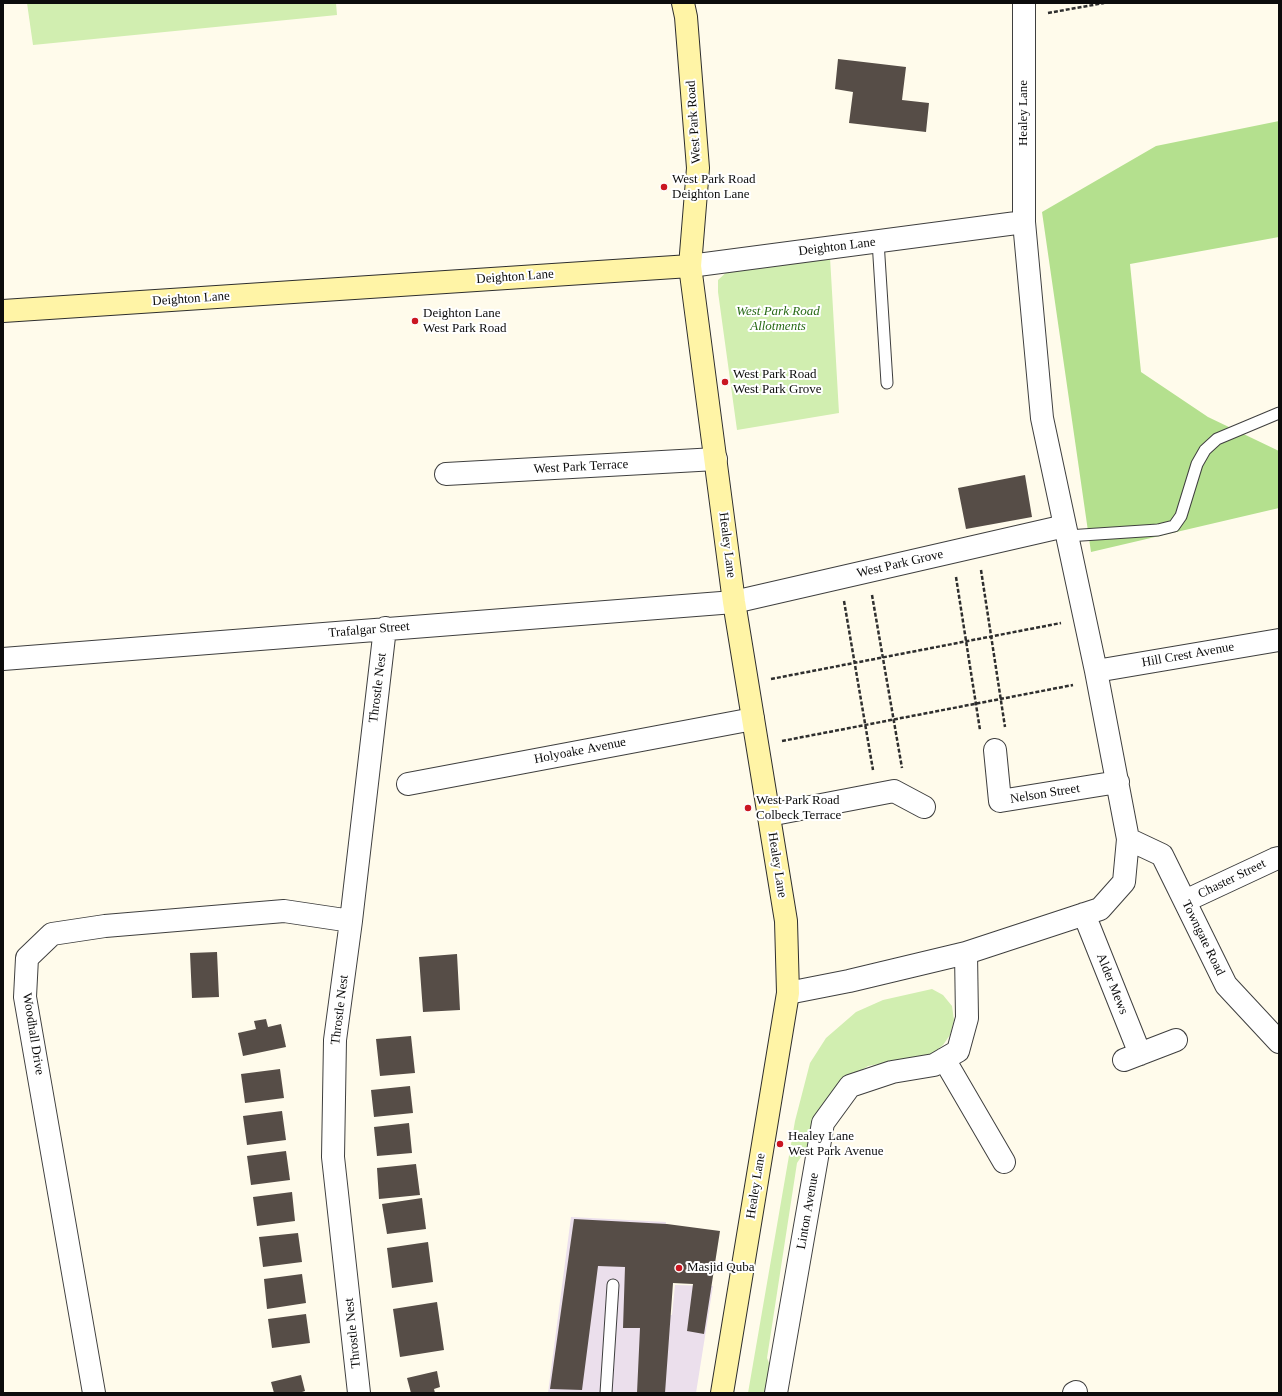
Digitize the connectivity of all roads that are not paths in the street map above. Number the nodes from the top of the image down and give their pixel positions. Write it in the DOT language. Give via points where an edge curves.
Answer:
graph roads {
  1 [pos="683,3"];
  2 [pos="1024,10"];
  3 [pos="1024,222"];
  4 [pos="878,241"];
  5 [pos="690,266"];
  6 [pos="3,311"];
  7 [pos="887,383"];
  8 [pos="1279,413"];
  9 [pos="716,459"];
  10 [pos="446,474"];
  11 [pos="1066,531"];
  12 [pos="734,602"];
  13 [pos="385,628"];
  14 [pos="1279,640"];
  15 [pos="3,659"];
  16 [pos="1097,675"];
  17 [pos="753,719"];
  18 [pos="995,750"];
  19 [pos="1118,782"];
  20 [pos="408,784"];
  21 [pos="924,806"];
  22 [pos="768,815"];
  23 [pos="1128,839"];
  24 [pos="1279,858"];
  25 [pos="1185,901"];
  26 [pos="1084,914"];
  27 [pos="351,921"];
  28 [pos="966,953"];
  29 [pos="788,993"];
  30 [pos="1176,1040"];
  31 [pos="1279,1042"];
  32 [pos="944,1059"];
  33 [pos="1004,1162"];
  34 [pos="614,1285"];
  35 [pos="94,1393"];
  36 [pos="359,1393"];
  37 [pos="606,1393"];
  38 [pos="722,1393"];
  39 [pos="776,1393"];
  1 -- 5 [label="main road, West Park Road" via="698,168"];
  2 -- 3 [label="street, Healey Lane"];
  3 -- 4 [label="street, Deighton Lane"];
  3 -- 11 [label="street, Healey Lane" via="1042,418"];
  4 -- 5 [label="street, Deighton Lane"];
  4 -- 7 [label="lane"];
  5 -- 6 [label="main road, Deighton Lane"];
  5 -- 9 [label="main road, Healey Lane"];
  8 -- 11 [label="lane" via="1217,439 1205,450 1197,464 1181,516 1174,526 1158,530"];
  9 -- 10 [label="street, West Park Terrace"];
  9 -- 12 [label="main road, Healey Lane"];
  11 -- 12 [label="street, West Park Grove" via="977,546"];
  11 -- 16 [label="street, Healey Lane"];
  12 -- 13 [label="street, Trafalgar Street"];
  12 -- 17 [label="main road, Healey Lane"];
  13 -- 15 [label="street, Trafalgar Street"];
  13 -- 27 [label="street, Throstle Nest"];
  14 -- 16 [label="street, Hill Crest Avenue"];
  16 -- 19 [label="street, Healey Lane"];
  17 -- 20 [label="street, Holyoake Avenue"];
  17 -- 22 [label="main road, Healey Lane"];
  18 -- 19 [label="street, Nelson Street" via="1000,801"];
  19 -- 23 [label="street, Healey Lane"];
  21 -- 22 [label="street" via="886,793"];
  22 -- 29 [label="main road, Healey Lane" via="786,921"];
  23 -- 25 [label="street, Towngate Road" via="1162,855"];
  23 -- 26 [label="street, Healey Lane" via="1124,882 1100,909"];
  24 -- 25 [label="street, Chaster Street" via="1274,858"];
  25 -- 31 [label="street, Towngate Road" via="1226,985"];
  26 -- 28 [label="street, Healey Lane"];
  26 -- 30 [label="street, Alder Mews" via="1132,1057"];
  27 -- 35 [label="street, Woodhall Drive" via="284,911 104,926 52,934 27,958 25,997"];
  27 -- 36 [label="street, Throstle Nest" via="335,1040 334,1157"];
  28 -- 29 [label="street, Healey Lane"];
  28 -- 32 [label="street, Linton Avenue" via="967,1018 958,1051"];
  29 -- 38 [label="main road, Healey Lane"];
  32 -- 33 [label="street"];
  32 -- 39 [label="street, Linton Avenue" via="934,1065 892,1072 850,1086 823,1123"];
  34 -- 37 [label="lane"];
}
